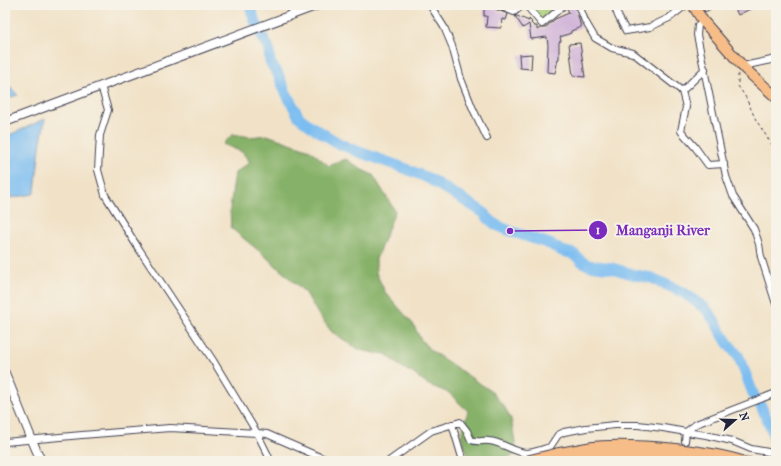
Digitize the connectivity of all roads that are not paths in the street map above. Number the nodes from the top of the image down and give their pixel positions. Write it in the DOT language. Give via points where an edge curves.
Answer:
graph roads {
  1 [pos="318,5"];
  2 [pos="430,5"];
  3 [pos="497,5"];
  4 [pos="523,5"];
  5 [pos="526,5"];
  6 [pos="564,5"];
  7 [pos="579,5"];
  8 [pos="614,5"];
  9 [pos="686,5"];
  10 [pos="693,5"];
  11 [pos="703,22"];
  12 [pos="776,60"];
  13 [pos="744,68"];
  14 [pos="705,70"];
  15 [pos="100,86"];
  16 [pos="682,91"];
  17 [pos="776,97"];
  18 [pos="5,122"];
  19 [pos="487,138"];
  20 [pos="724,164"];
  21 [pos="776,304"];
  22 [pos="5,373"];
  23 [pos="776,393"];
  24 [pos="452,424"];
  25 [pos="257,432"];
  26 [pos="686,432"];
  27 [pos="32,440"];
  28 [pos="685,441"];
  29 [pos="5,442"];
  30 [pos="768,452"];
  31 [pos="747,455"];
  32 [pos="556,456"];
  33 [pos="396,459"];
  34 [pos="41,461"];
  35 [pos="270,461"];
  36 [pos="329,461"];
  37 [pos="389,461"];
  38 [pos="463,461"];
  39 [pos="528,461"];
  40 [pos="698,461"];
  1 -- 15 [label="street"];
  2 -- 19 [label="street" via="444,27 472,109"];
  3 -- 4 [label="street" via="514,12"];
  5 -- 6 [label="street" via="542,24"];
  7 -- 16 [label="street" via="595,38 612,48 633,53"];
  8 -- 9 [label="street" via="626,31 650,27 669,18"];
  10 -- 11 [label="main road"];
  11 -- 13 [label="main road"];
  11 -- 14 [label="street" via="698,24 697,35"];
  12 -- 13 [label="street"];
  13 -- 17 [label="main road"];
  14 -- 16 [label="street"];
  14 -- 20 [label="street"];
  15 -- 18 [label="street"];
  15 -- 25 [label="street" via="108,110 100,135 98,170 105,195"];
  16 -- 20 [label="street" via="686,107 681,131 708,165"];
  20 -- 21 [label="street" via="733,196 754,229"];
  22 -- 27 [label="street"];
  23 -- 26 [label="street" via="696,424"];
  24 -- 32 [label="street" via="460,422 470,440 476,442 488,440 520,452"];
  24 -- 33 [label="street" via="431,431"];
  24 -- 38 [label="street"];
  25 -- 27 [label="street" via="170,428"];
  25 -- 35 [label="street"];
  25 -- 36 [label="street"];
  26 -- 28 [label="street"];
  26 -- 31 [label="street" via="732,441"];
  26 -- 32 [label="street" via="638,425 615,425 564,432 558,435"];
  27 -- 29 [label="street"];
  27 -- 34 [label="street"];
  30 -- 31 [label="street"];
  31 -- 32 [label="highway" via="721,456 692,451 622,446 591,448"];
  32 -- 39 [label="highway, bridge"];
  32 -- 40 [label="highway" via="658,455"];
  33 -- 37 [label="street"];
}
